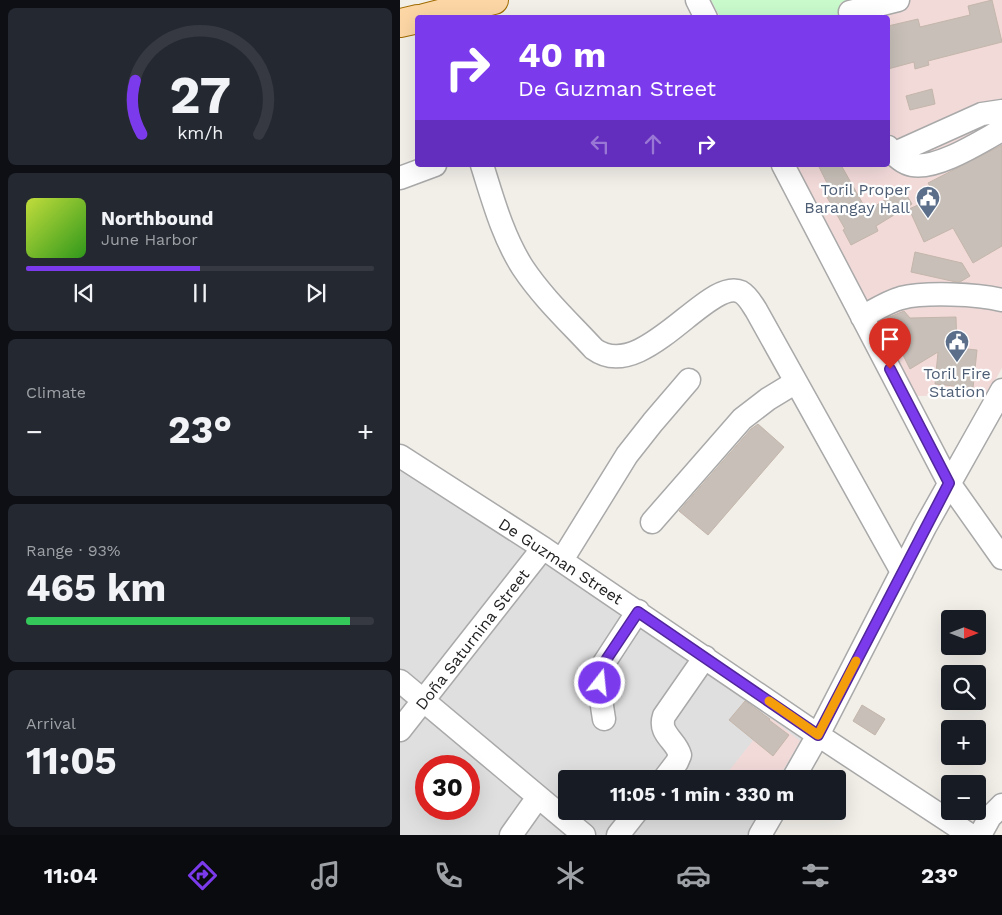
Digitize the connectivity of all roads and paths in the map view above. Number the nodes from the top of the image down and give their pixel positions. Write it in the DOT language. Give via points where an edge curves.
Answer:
graph roads {
  1 [pos="494,0"];
  2 [pos="697,0"];
  3 [pos="898,0"];
  4 [pos="849,10"];
  5 [pos="436,15"];
  6 [pos="704,15"];
  7 [pos="415,20"];
  8 [pos="400,23"];
  9 [pos="1002,111"];
  10 [pos="1002,130"];
  11 [pos="890,150"];
  12 [pos="430,167"];
  13 [pos="483,167"];
  14 [pos="784,167"];
  15 [pos="400,178"];
  16 [pos="1002,300"];
  17 [pos="862,317"];
  18 [pos="688,380"];
  19 [pos="796,382"];
  20 [pos="1002,390"];
  21 [pos="400,456"];
  22 [pos="949,483"];
  23 [pos="652,522"];
  24 [pos="543,548"];
  25 [pos="1002,558"];
  26 [pos="562,560"];
  27 [pos="902,572"];
  28 [pos="638,612"];
  29 [pos="705,657"];
  30 [pos="400,682"];
  31 [pos="424,701"];
  32 [pos="604,719"];
  33 [pos="400,730"];
  34 [pos="818,735"];
  35 [pos="671,770"];
  36 [pos="798,770"];
  37 [pos="538,797"];
  38 [pos="1002,805"];
  39 [pos="630,820"];
  40 [pos="769,820"];
  41 [pos="511,835"];
  42 [pos="584,835"];
  43 [pos="618,835"];
  44 [pos="760,835"];
  45 [pos="970,835"];
  46 [pos="980,835"];
  1 -- 5 [label="main road"];
  2 -- 6 [label="street"];
  3 -- 4 [label="street"];
  7 -- 8 [label="main road"];
  9 -- 11 [label="street" via="982,114"];
  10 -- 11 [label="street" via="961,153 921,165 902,161"];
  12 -- 15 [label="street"];
  13 -- 19 [label="street" via="508,242 523,268 601,354 618,356 639,350 717,296 732,290 740,291 756,310"];
  14 -- 17 [label="street"];
  16 -- 17 [label="street" via="974,296 911,296 888,303"];
  17 -- 22 [label="street"];
  18 -- 26 [label="street" via="627,455"];
  19 -- 23 [label="street" via="742,419"];
  19 -- 27 [label="street"];
  20 -- 22 [label="street"];
  21 -- 24 [label="street, De Guzman Street"];
  22 -- 25 [label="street"];
  22 -- 27 [label="street"];
  24 -- 26 [label="street, De Guzman Street"];
  24 -- 31 [label="street, Doña Saturnina Street"];
  26 -- 28 [label="street, De Guzman Street"];
  27 -- 34 [label="street"];
  28 -- 29 [label="street, De Guzman Street"];
  28 -- 32 [label="street" via="601,672"];
  29 -- 34 [label="street, De Guzman Street"];
  29 -- 35 [label="street" via="662,722 666,736 680,756"];
  30 -- 31 [label="street"];
  31 -- 33 [label="street, Doña Saturnina Street"];
  31 -- 37 [label="street"];
  34 -- 36 [label="street"];
  34 -- 45 [label="street, De Guzman Street"];
  37 -- 41 [label="street"];
  37 -- 42 [label="street"];
  38 -- 46 [label="street" via="990,816"];
  39 -- 43 [label="street"];
  40 -- 44 [label="street"];
}
